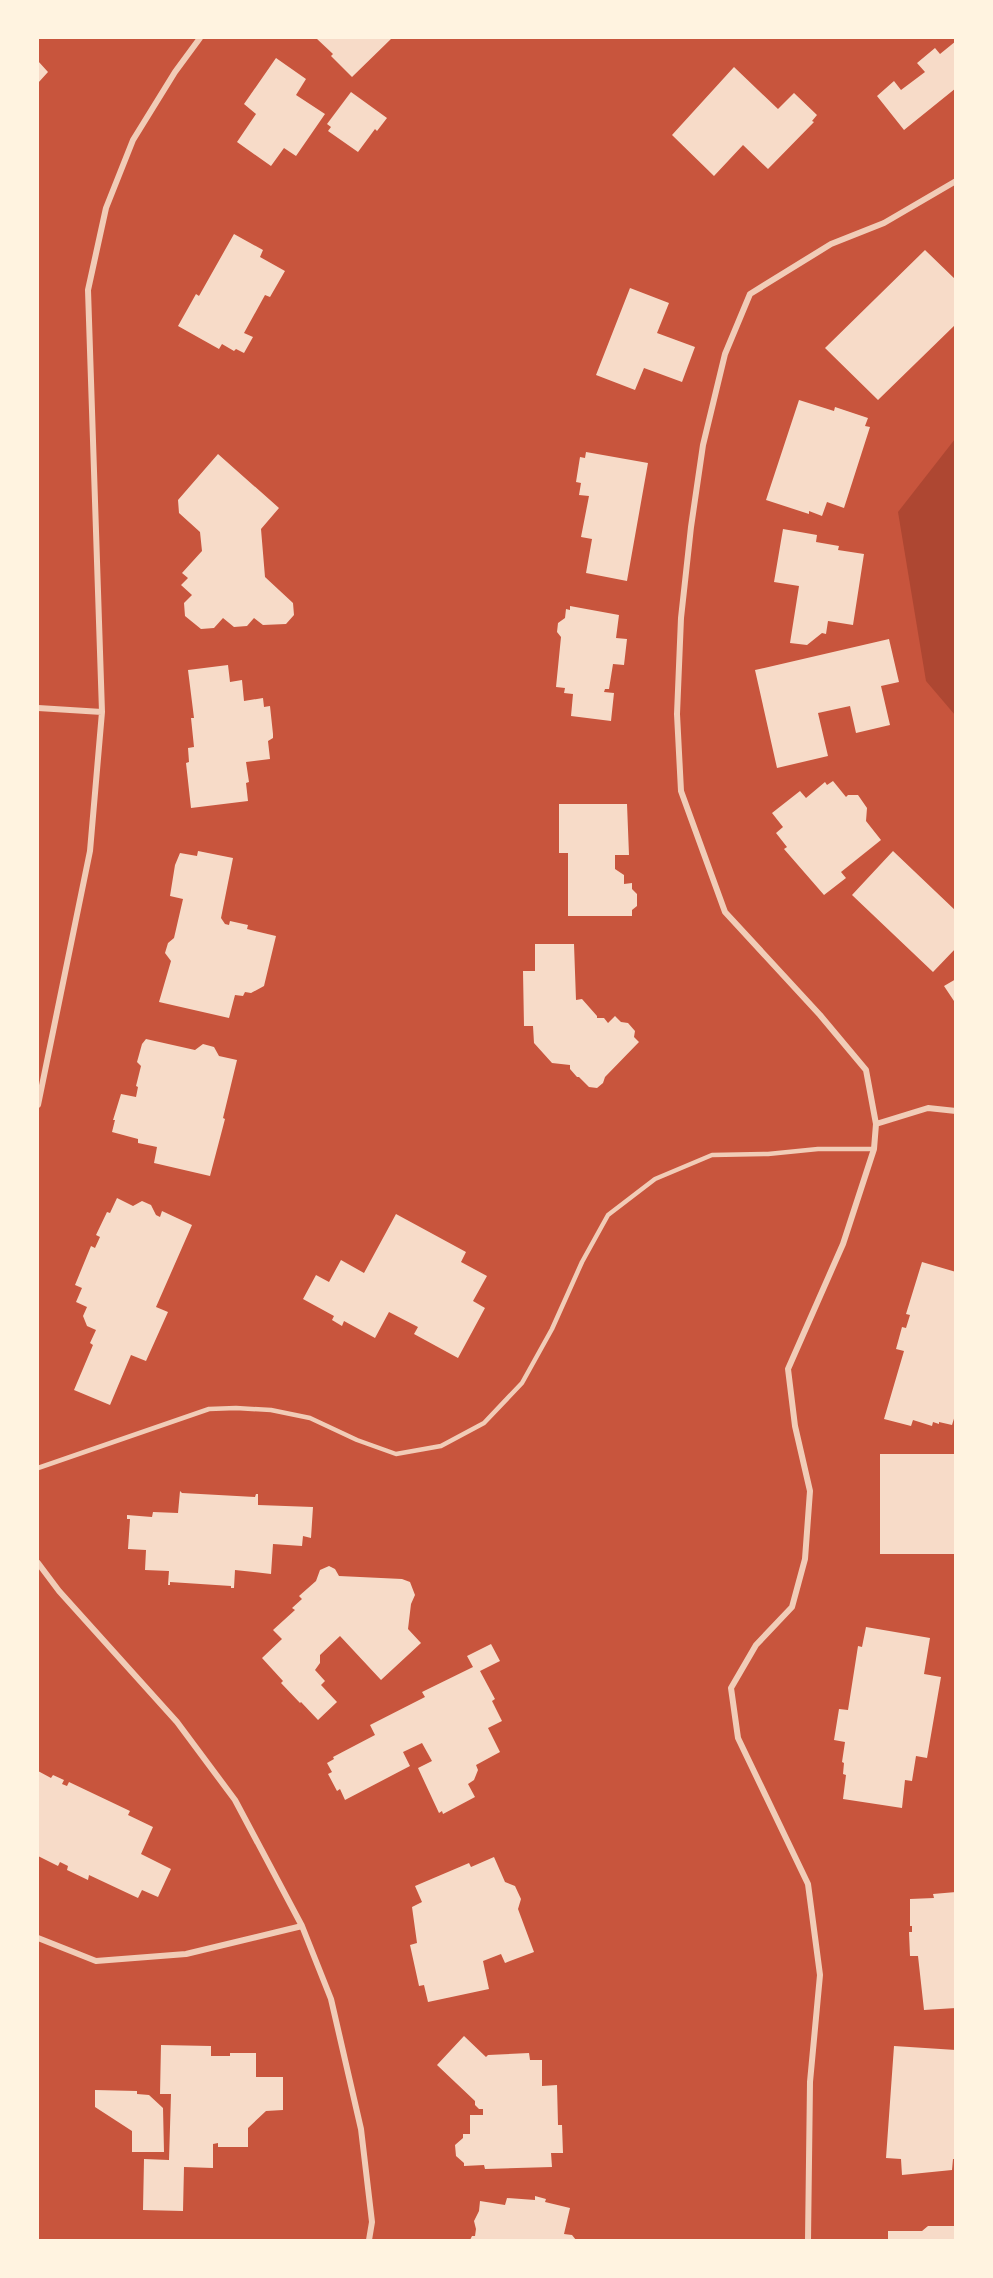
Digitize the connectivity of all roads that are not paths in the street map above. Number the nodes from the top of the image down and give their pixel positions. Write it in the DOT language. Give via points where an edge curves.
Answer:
graph roads {
  1 [pos="200,38"];
  2 [pos="956,181"];
  3 [pos="38,708"];
  4 [pos="102,712"];
  5 [pos="38,1105"];
  6 [pos="956,1111"];
  7 [pos="876,1124"];
  8 [pos="874,1149"];
  9 [pos="38,1468"];
  10 [pos="38,1563"];
  11 [pos="302,1926"];
  12 [pos="38,1938"];
  13 [pos="369,2241"];
  14 [pos="808,2241"];
  1 -- 4 [label="street" via="133,140 106,208 88,290"];
  2 -- 7 [label="street" via="884,223 831,244 750,294 725,354 703,445 681,618 677,714 681,791 713,881 725,912 866,1070"];
  3 -- 4 [label="street"];
  4 -- 5 [label="street" via="90,851"];
  6 -- 7 [label="street" via="928,1108"];
  7 -- 8 [label="street"];
  8 -- 9 [label="lane" via="711,1155 655,1179 608,1215 522,1383 484,1423 441,1446 396,1454 310,1418 271,1410 209,1409"];
  8 -- 14 [label="street" via="843,1244 788,1369 795,1426 810,1491 805,1559 792,1607 756,1645 731,1688 738,1738 808,1884 813,1918 820,1975 810,2082"];
  10 -- 11 [label="street" via="177,1722 235,1800"];
  11 -- 12 [label="street" via="186,1954 96,1961"];
  11 -- 13 [label="street" via="331,1999 362,2128 372,2222"];
}
